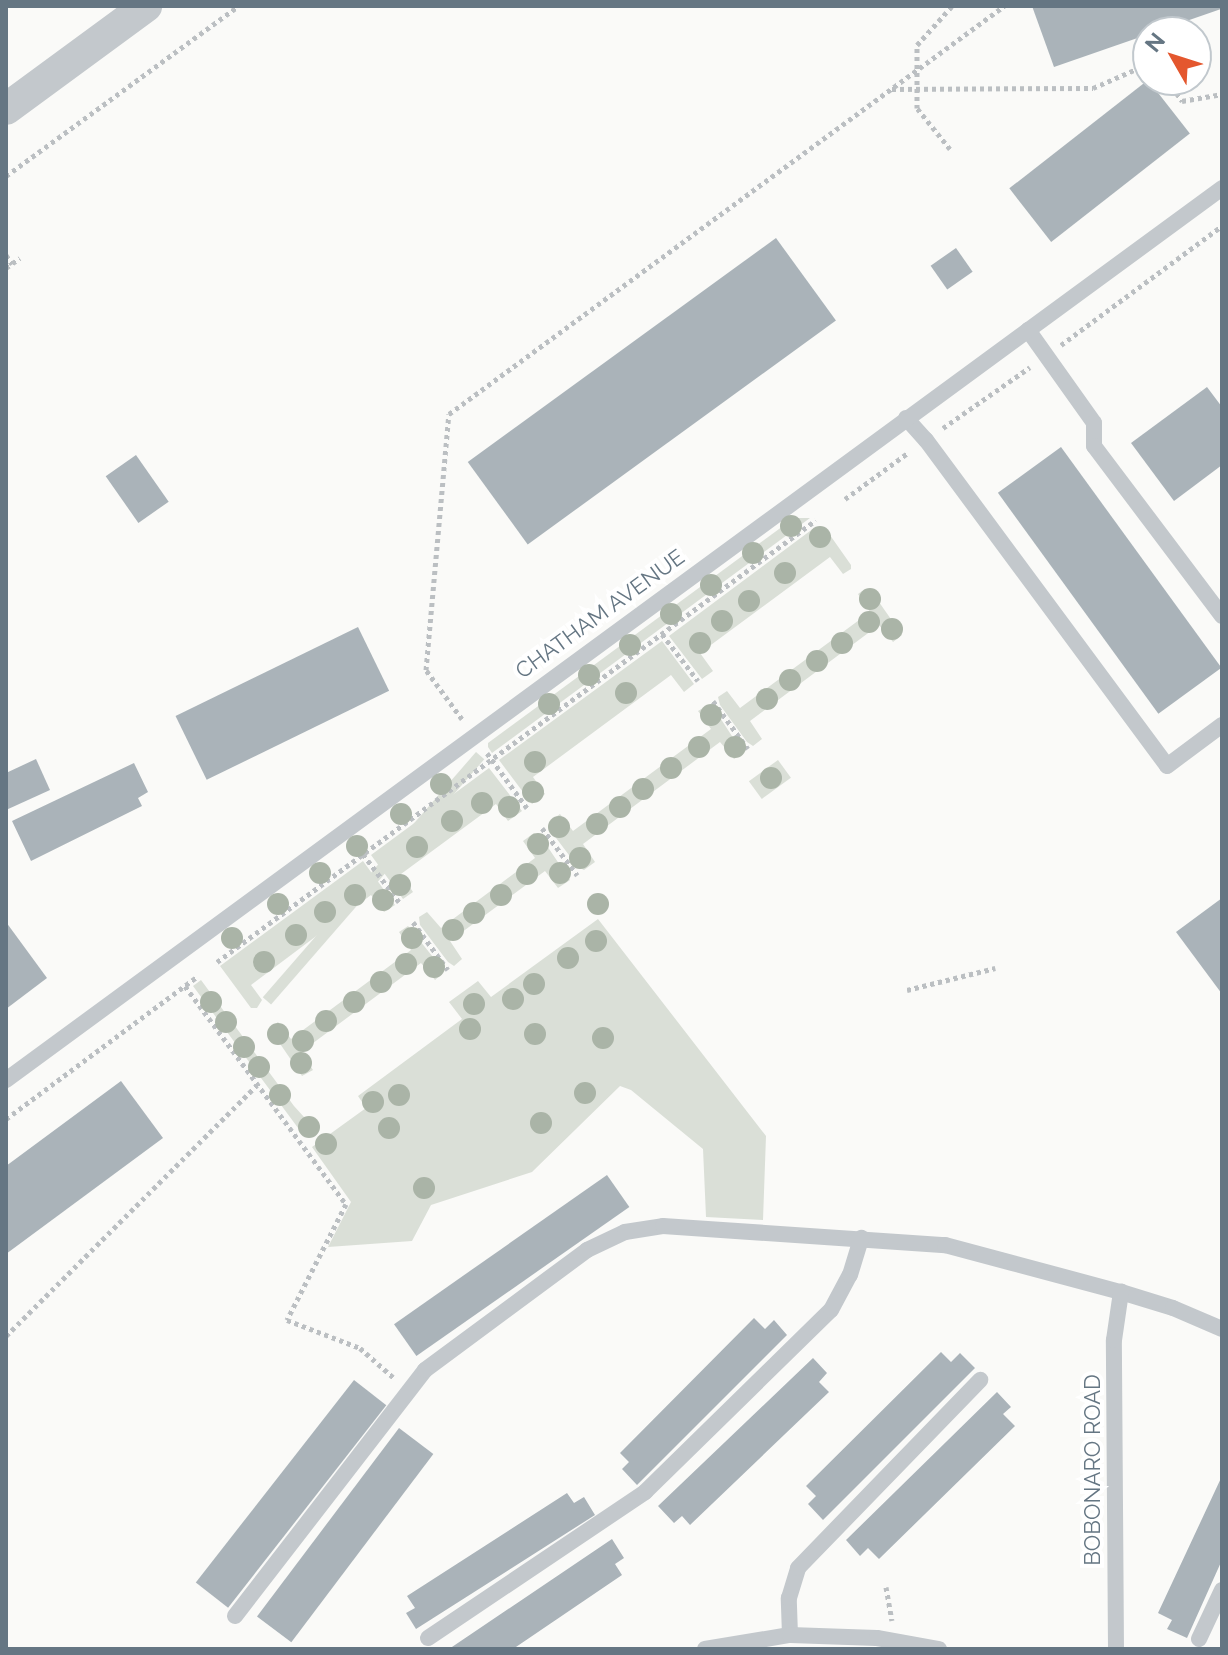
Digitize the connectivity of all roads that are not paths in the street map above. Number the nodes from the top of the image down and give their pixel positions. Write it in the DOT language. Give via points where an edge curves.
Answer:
graph roads {
  1 [pos="146,6"];
  2 [pos="9,109"];
  3 [pos="1222,188"];
  4 [pos="1028,330"];
  5 [pos="906,418"];
  6 [pos="1222,616"];
  7 [pos="1222,725"];
  8 [pos="6,1080"];
  9 [pos="861,1238"];
  10 [pos="1121,1292"];
  11 [pos="1222,1329"];
  12 [pos="980,1380"];
  13 [pos="1222,1590"];
  14 [pos="235,1616"];
  15 [pos="790,1635"];
  16 [pos="428,1638"];
  17 [pos="1199,1639"];
  18 [pos="705,1649"];
  19 [pos="939,1649"];
  20 [pos="1116,1649"];
  1 -- 2 [label="street"];
  3 -- 4 [label="lane, CHATHAM AVENUE"];
  4 -- 5 [label="lane, CHATHAM AVENUE"];
  4 -- 6 [label="lane" via="1094,423 1094,446"];
  5 -- 7 [label="lane" via="1167,766"];
  5 -- 8 [label="lane, CHATHAM AVENUE"];
  9 -- 10 [label="lane" via="945,1245"];
  9 -- 14 [label="lane" via="663,1226 625,1232 587,1250 425,1370"];
  9 -- 16 [label="lane" via="850,1275 831,1310 645,1492"];
  10 -- 11 [label="lane"];
  10 -- 20 [label="lane, BOBONARO ROAD" via="1114,1340"];
  12 -- 15 [label="lane" via="798,1568 789,1598"];
  13 -- 17 [label="lane"];
  15 -- 18 [label="lane"];
  15 -- 19 [label="lane" via="877,1638"];
}
